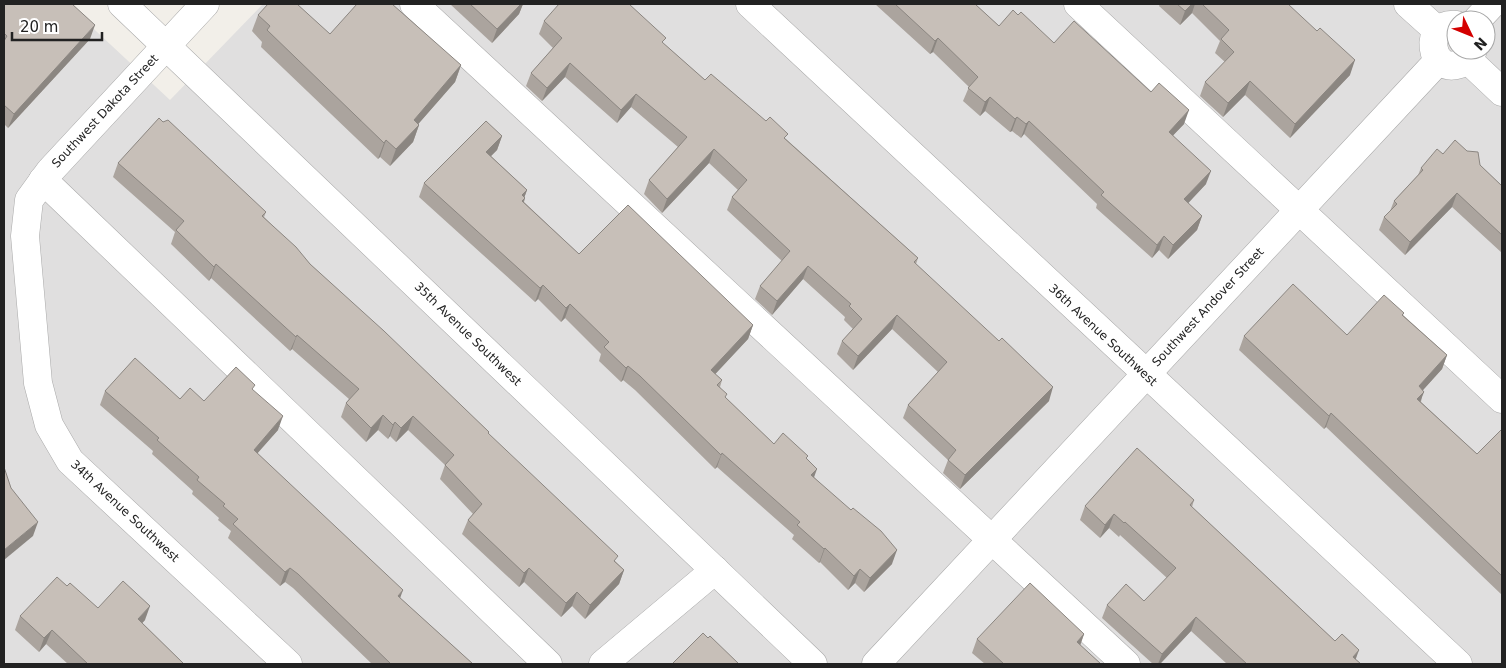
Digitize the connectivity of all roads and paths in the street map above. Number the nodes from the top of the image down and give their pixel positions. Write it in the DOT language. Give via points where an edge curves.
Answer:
graph roads {
  1 [pos="122,4"];
  2 [pos="205,4"];
  3 [pos="414,4"];
  4 [pos="750,4"];
  5 [pos="1078,4"];
  6 [pos="1408,4"];
  7 [pos="1446,27"];
  8 [pos="1446,29"];
  9 [pos="166,45"];
  10 [pos="1439,60"];
  11 [pos="1466,60"];
  12 [pos="1474,60"];
  13 [pos="1502,92"];
  14 [pos="36,190"];
  15 [pos="1298,209"];
  16 [pos="1145,374"];
  17 [pos="1502,399"];
  18 [pos="992,540"];
  19 [pos="715,570"];
  20 [pos="288,664"];
  21 [pos="548,664"];
  22 [pos="603,664"];
  23 [pos="814,664"];
  24 [pos="876,664"];
  25 [pos="1126,664"];
  26 [pos="1458,664"];
  1 -- 9 [label="street, 35th Avenue Southwest"];
  2 -- 9 [label="street, Southwest Dakota Street"];
  3 -- 18 [label="street"];
  4 -- 16 [label="street, 36th Avenue Southwest"];
  5 -- 15 [label="street"];
  6 -- 7 [label="street"];
  8 -- 10 [label="street" via="1432,45"];
  9 -- 14 [label="street, Southwest Dakota Street"];
  9 -- 19 [label="street, 35th Avenue Southwest"];
  10 -- 11 [label="street" via="1449,65"];
  10 -- 15 [label="street, Southwest Andover Street"];
  12 -- 13 [label="street"];
  14 -- 20 [label="street, 34th Avenue Southwest" via="25,236 38,383 50,425 70,461"];
  14 -- 21 [label="street"];
  15 -- 16 [label="street, Southwest Andover Street"];
  15 -- 17 [label="street"];
  16 -- 18 [label="street, Southwest Andover Street"];
  16 -- 26 [label="street, 36th Avenue Southwest"];
  18 -- 24 [label="street, Southwest Andover Street"];
  18 -- 25 [label="street"];
  19 -- 22 [label="street"];
  19 -- 23 [label="street, 35th Avenue Southwest"];
}
